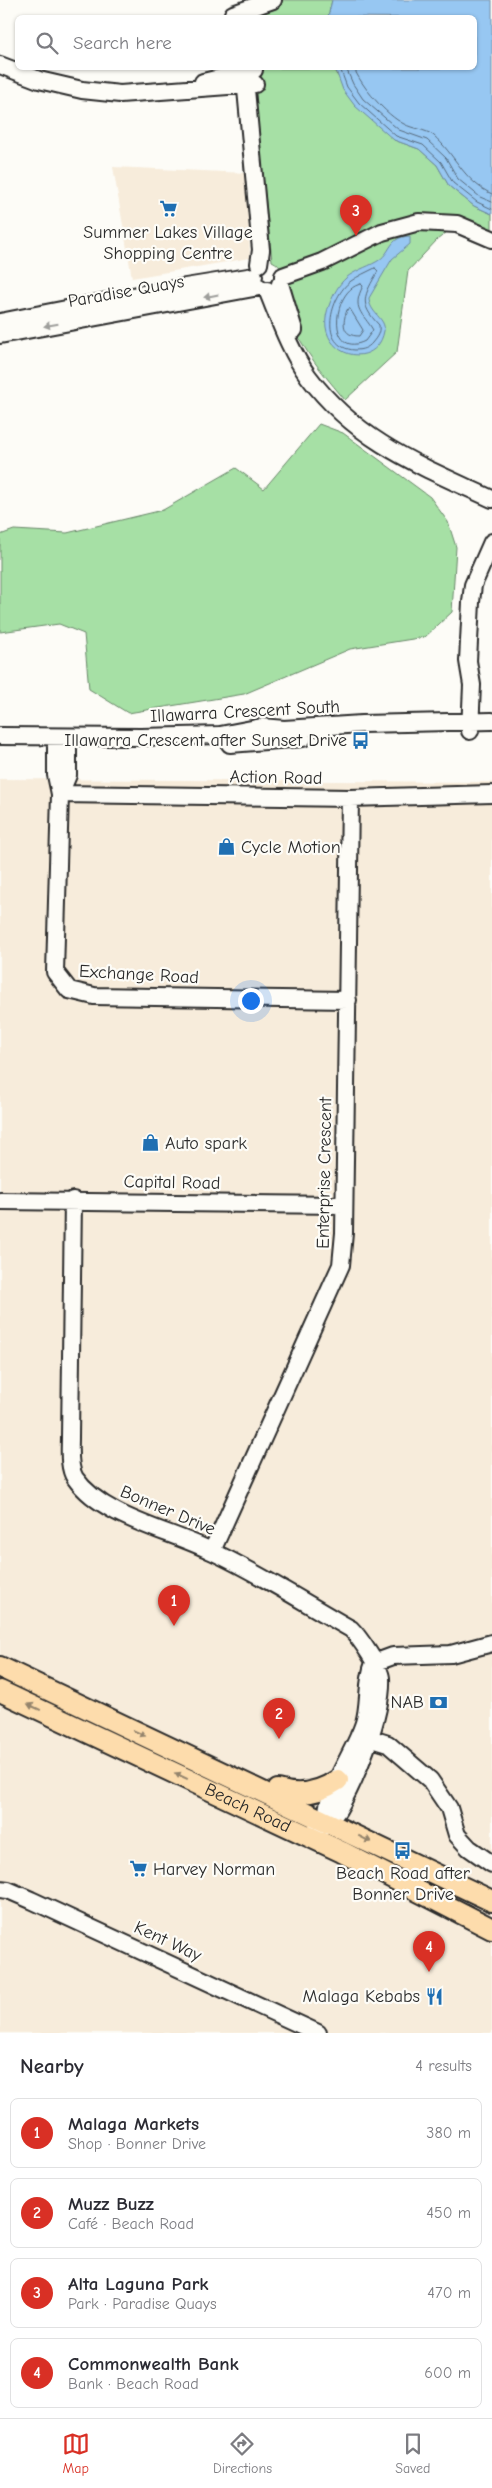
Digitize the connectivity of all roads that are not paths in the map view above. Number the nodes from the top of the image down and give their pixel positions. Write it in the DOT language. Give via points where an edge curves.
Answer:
graph roads {
  1 [pos="273,0"];
  2 [pos="237,10"];
  3 [pos="0,65"];
  4 [pos="249,74"];
  5 [pos="492,239"];
  6 [pos="269,276"];
  7 [pos="150,300"];
  8 [pos="0,322"];
  9 [pos="0,336"];
  10 [pos="492,489"];
  11 [pos="492,499"];
  12 [pos="492,542"];
  13 [pos="492,721"];
  14 [pos="465,726"];
  15 [pos="492,732"];
  16 [pos="0,736"];
  17 [pos="62,742"];
  18 [pos="0,746"];
  19 [pos="60,794"];
  20 [pos="492,794"];
  21 [pos="350,798"];
  22 [pos="348,1000"];
  23 [pos="74,1200"];
  24 [pos="0,1201"];
  25 [pos="344,1205"];
  26 [pos="212,1551"];
  27 [pos="492,1643"];
  28 [pos="374,1663"];
  29 [pos="0,1667"];
  30 [pos="0,1691"];
  31 [pos="70,1700"];
  32 [pos="363,1741"];
  33 [pos="117,1746"];
  34 [pos="235,1778"];
  35 [pos="338,1780"];
  36 [pos="326,1820"];
  37 [pos="297,1831"];
  38 [pos="342,1852"];
  39 [pos="492,1864"];
  40 [pos="0,1889"];
  41 [pos="492,1901"];
  42 [pos="492,1929"];
  43 [pos="318,2033"];
  1 -- 2 [label="street"];
  3 -- 4 [label="street" via="39,80 82,90 148,93 213,88"];
  4 -- 6 [label="street"];
  5 -- 6 [label="street, Paradise Quays" via="457,224 419,222 382,232 310,266"];
  6 -- 7 [label="street, Paradise Quays"];
  6 -- 10 [label="street" via="299,342 324,379 351,408 368,424 408,451"];
  6 -- 11 [label="street" via="291,345 307,375 338,410 395,454"];
  7 -- 8 [label="street, Paradise Quays"];
  7 -- 9 [label="street, Paradise Quays, one-way"];
  12 -- 14 [label="street" via="473,585 468,661 472,686"];
  13 -- 14 [label="street, Illawarra Crescent South"];
  14 -- 15 [label="street, Illawarra Crescent South"];
  14 -- 17 [label="street, Illawarra Crescent South" via="362,724 284,729 262,727 220,735"];
  16 -- 17 [label="street, Illawarra Crescent South"];
  17 -- 18 [label="street, Illawarra Crescent South"];
  17 -- 19 [label="street, Exchange Road" via="56,775"];
  19 -- 21 [label="street, Action Road"];
  19 -- 22 [label="street, Exchange Road" via="55,972 69,990 94,996"];
  20 -- 21 [label="street, Action Road"];
  21 -- 22 [label="street, Enterprise Crescent"];
  22 -- 25 [label="street, Enterprise Crescent"];
  23 -- 24 [label="street, Capital Road"];
  23 -- 25 [label="street, Capital Road"];
  23 -- 26 [label="street, Bonner Drive" via="70,1454 74,1477 112,1510"];
  25 -- 26 [label="street, Enterprise Crescent" via="341,1265"];
  26 -- 28 [label="street, Bonner Drive" via="352,1629"];
  27 -- 28 [label="street" via="451,1654 393,1656"];
  28 -- 32 [label="street, Bonner Drive" via="381,1676"];
  29 -- 31 [label="main road, Beach Road"];
  33 -- 30 [label="main road, Beach Road, one-way"];
  31 -- 33 [label="main road" via="75,1711 106,1726"];
  31 -- 34 [label="main road, Beach Road, one-way"];
  32 -- 35 [label="street, Bonner Drive"];
  32 -- 36 [label="street, Bonner Drive" via="337,1811"];
  32 -- 39 [label="street" via="398,1754 430,1780 449,1808 457,1835"];
  37 -- 33 [label="main road, Beach Road, one-way"];
  34 -- 35 [label="main road" via="297,1794 324,1789"];
  34 -- 36 [label="main road, Beach Road"];
  35 -- 36 [label="street, Bonner Drive" via="326,1805"];
  36 -- 37 [label="street, Bonner Drive" via="314,1828"];
  36 -- 38 [label="street" via="332,1838"];
  36 -- 41 [label="main road, Beach Road, one-way"];
  37 -- 38 [label="main road, Beach Road"];
  38 -- 42 [label="main road, Beach Road"];
  40 -- 43 [label="street, Kent Way"];
}
